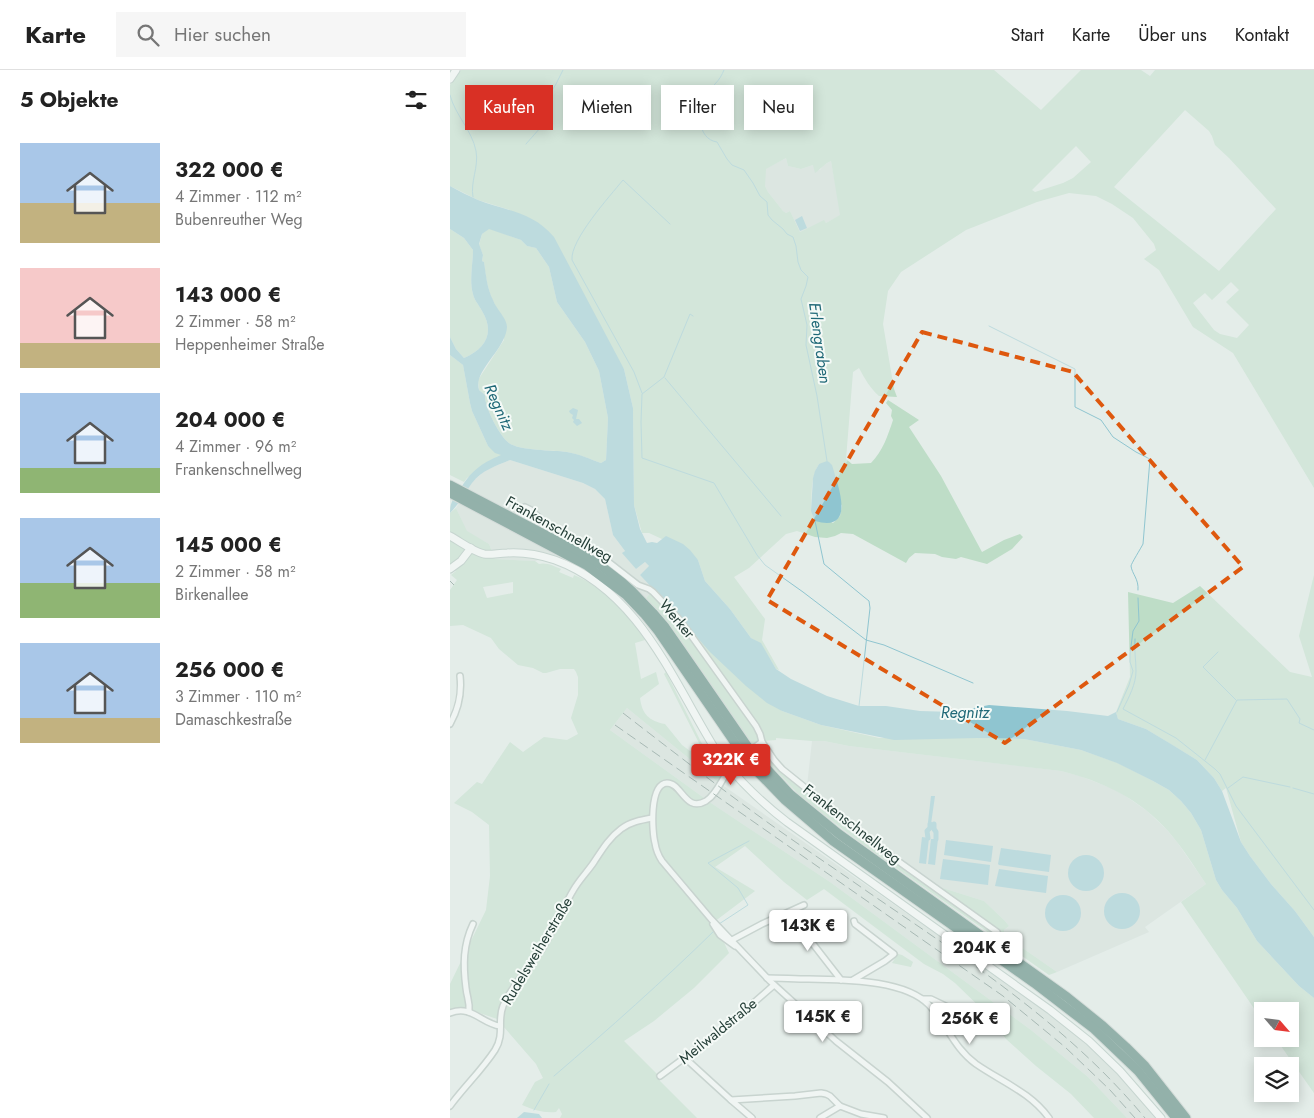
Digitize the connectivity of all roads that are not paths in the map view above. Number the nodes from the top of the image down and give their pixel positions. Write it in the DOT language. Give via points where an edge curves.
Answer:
graph roads {
  1 [pos="456,70"];
  2 [pos="450,79"];
  3 [pos="450,488"];
  4 [pos="475,503"];
  5 [pos="525,507"];
  6 [pos="451,536"];
  7 [pos="471,548"];
  8 [pos="451,568"];
  9 [pos="460,676"];
  10 [pos="450,724"];
  11 [pos="762,742"];
  12 [pos="752,759"];
  13 [pos="730,768"];
  14 [pos="652,818"];
  15 [pos="804,905"];
  16 [pos="789,913"];
  17 [pos="711,919"];
  18 [pos="854,921"];
  19 [pos="473,924"];
  20 [pos="997,932"];
  21 [pos="732,940"];
  22 [pos="737,948"];
  23 [pos="767,978"];
  24 [pos="841,980"];
  25 [pos="852,980"];
  26 [pos="774,985"];
  27 [pos="923,1000"];
  28 [pos="469,1012"];
  29 [pos="450,1013"];
  30 [pos="977,1021"];
  31 [pos="500,1026"];
  32 [pos="685,1058"];
  33 [pos="660,1076"];
  34 [pos="731,1100"];
  35 [pos="450,1106"];
  36 [pos="840,1106"];
  37 [pos="924,1117"];
  38 [pos="752,1118"];
  39 [pos="820,1118"];
  40 [pos="884,1118"];
  41 [pos="1049,1118"];
  42 [pos="1161,1118"];
  43 [pos="1176,1118"];
  44 [pos="1186,1118"];
  1 -- 2 [label="main road"];
  3 -- 4 [label="highway, Frankenschnellweg"];
  4 -- 12 [label="highway, Frankenschnellweg, bridge" via="586,564 626,595 658,631 739,750"];
  4 -- 12 [label="highway, Frankenschnellweg, bridge" via="584,555 632,591 665,627 748,747"];
  5 -- 11 [label="street, Werker" via="548,526 583,544 638,586 653,592 697,644 756,726"];
  6 -- 7 [label="main road"];
  7 -- 8 [label="main road" via="464,559"];
  7 -- 13 [label="main road" via="487,554 526,553 549,558 578,571 609,593 633,616 655,646 708,739"];
  9 -- 10 [label="street" via="458,707"];
  11 -- 13 [label="street"];
  11 -- 20 [label="street, Werker" via="777,764 884,852"];
  12 -- 43 [label="highway, Frankenschnellweg" via="785,800 833,841 1094,1029 1138,1071"];
  12 -- 44 [label="highway, Frankenschnellweg" via="839,834 1103,1026 1145,1066"];
  13 -- 14 [label="street" via="712,796 701,803 690,802 671,785 662,785 657,791"];
  13 -- 42 [label="main road" via="774,812 1089,1041"];
  14 -- 17 [label="street" via="659,857"];
  14 -- 31 [label="street, Rudelsweiherstraße" via="621,829 605,845 574,889 542,949 510,994 503,1007"];
  15 -- 16 [label="street"];
  16 -- 21 [label="street"];
  16 -- 24 [label="street"];
  17 -- 21 [label="street"];
  17 -- 22 [label="street" via="720,935"];
  18 -- 25 [label="street" via="894,954"];
  19 -- 28 [label="street" via="465,944 464,962"];
  21 -- 22 [label="street"];
  22 -- 23 [label="street"];
  23 -- 24 [label="street"];
  23 -- 26 [label="street"];
  24 -- 25 [label="street"];
  25 -- 27 [label="street" via="898,989"];
  26 -- 32 [label="street, Meilwaldstraße"];
  26 -- 37 [label="street"];
  27 -- 30 [label="street" via="931,999"];
  27 -- 41 [label="street" via="961,1050 976,1064 1027,1096"];
  28 -- 29 [label="street" via="455,1010"];
  28 -- 31 [label="street"];
  31 -- 35 [label="street, Rudelsweiherstraße" via="500,1040 495,1050"];
  32 -- 33 [label="street, Meilwaldstraße"];
  32 -- 34 [label="street"];
  34 -- 36 [label="street" via="821,1093 830,1096"];
  34 -- 38 [label="street"];
  36 -- 39 [label="street"];
  36 -- 40 [label="street"];
}
